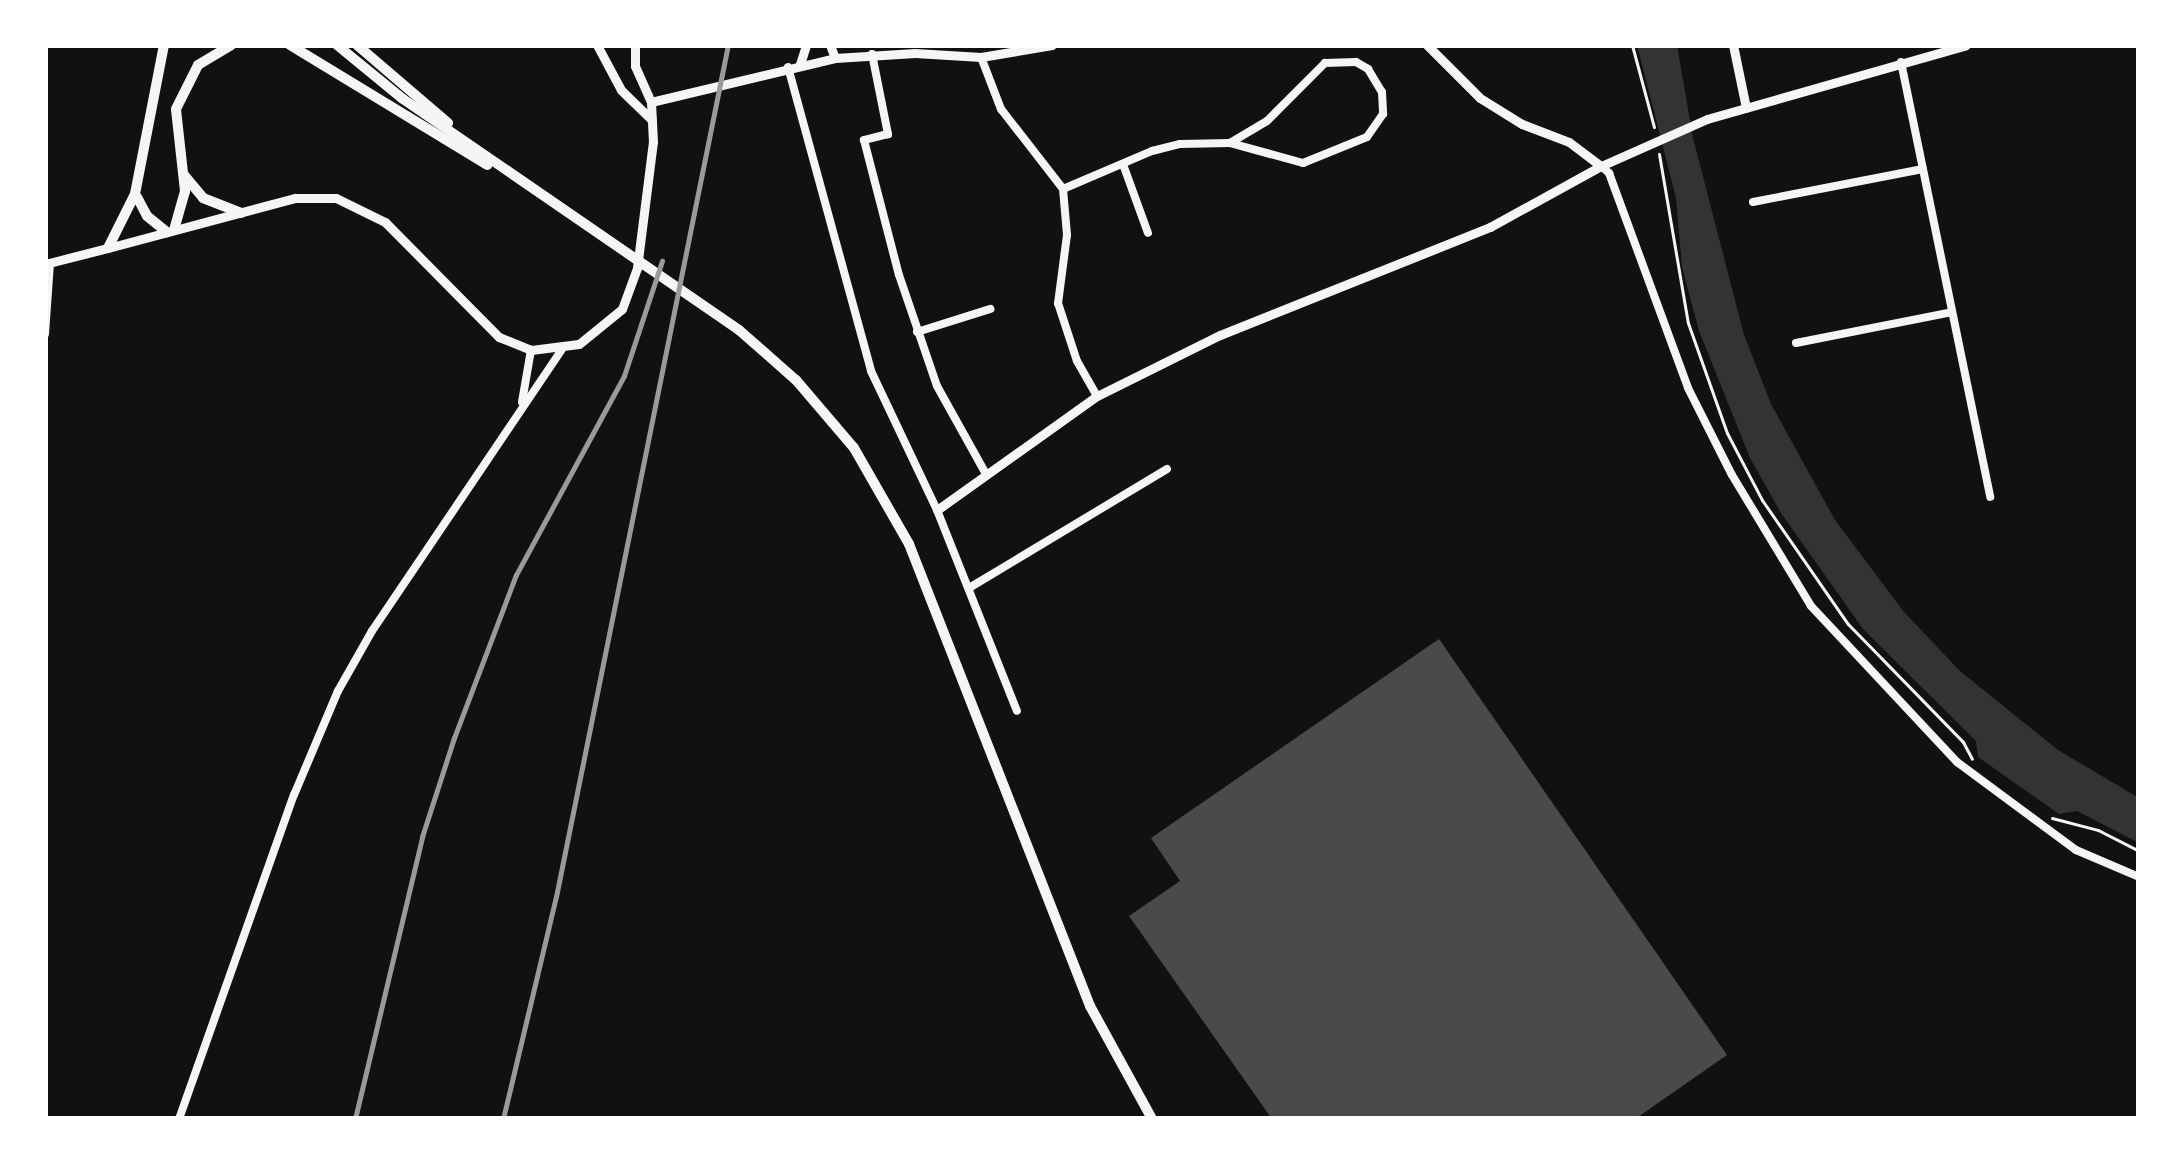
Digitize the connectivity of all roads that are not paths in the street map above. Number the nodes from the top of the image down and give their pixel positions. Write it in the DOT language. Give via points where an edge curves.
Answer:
graph roads {
  1 [pos="164,45"];
  2 [pos="290,45"];
  3 [pos="337,45"];
  4 [pos="357,45"];
  5 [pos="597,45"];
  6 [pos="635,45"];
  7 [pos="806,45"];
  8 [pos="830,45"];
  9 [pos="1052,45"];
  10 [pos="1427,45"];
  11 [pos="1733,45"];
  12 [pos="1966,45"];
  13 [pos="226,46"];
  14 [pos="1038,46"];
  15 [pos="872,54"];
  16 [pos="981,57"];
  17 [pos="835,58"];
  18 [pos="1901,62"];
  19 [pos="794,66"];
  20 [pos="651,102"];
  21 [pos="1746,108"];
  22 [pos="652,120"];
  23 [pos="1230,143"];
  24 [pos="1601,166"];
  25 [pos="501,167"];
  26 [pos="1124,167"];
  27 [pos="1923,169"];
  28 [pos="182,172"];
  29 [pos="1063,189"];
  30 [pos="136,194"];
  31 [pos="548,200"];
  32 [pos="1753,202"];
  33 [pos="241,213"];
  34 [pos="170,231"];
  35 [pos="1148,233"];
  36 [pos="108,248"];
  37 [pos="48,264"];
  38 [pos="990,309"];
  39 [pos="1952,312"];
  40 [pos="917,332"];
  41 [pos="45,334"];
  42 [pos="1796,343"];
  43 [pos="562,349"];
  44 [pos="532,350"];
  45 [pos="1097,396"];
  46 [pos="522,403"];
  47 [pos="1167,469"];
  48 [pos="986,474"];
  49 [pos="1990,497"];
  50 [pos="937,510"];
  51 [pos="969,589"];
  52 [pos="1017,711"];
  53 [pos="2139,877"];
  54 [pos="178,1119"];
  55 [pos="1152,1119"];
  1 -- 30 [label="main road"];
  2 -- 31 [label="main road"];
  3 -- 25 [label="main road"];
  4 -- 25 [label="main road"];
  5 -- 22 [label="main road" via="621,90"];
  6 -- 20 [label="main road"];
  7 -- 19 [label="main road"];
  8 -- 17 [label="main road"];
  9 -- 14 [label="main road"];
  10 -- 24 [label="main road" via="1480,98"];
  11 -- 21 [label="main road"];
  12 -- 18 [label="main road"];
  13 -- 28 [label="main road" via="198,65 180,97"];
  14 -- 16 [label="main road"];
  15 -- 16 [label="main road"];
  15 -- 17 [label="main road"];
  15 -- 40 [label="street" via="888,134 864,140"];
  16 -- 29 [label="street" via="1000,109"];
  17 -- 19 [label="main road"];
  18 -- 21 [label="main road"];
  18 -- 27 [label="street"];
  19 -- 20 [label="main road"];
  19 -- 50 [label="street" via="872,371"];
  20 -- 22 [label="main road"];
  21 -- 24 [label="main road"];
  22 -- 43 [label="main road" via="632,289 610,323"];
  23 -- 23 [label="street" via="1268,121 1325,63 1356,62 1382,92 1383,114 1367,136 1303,164"];
  23 -- 26 [label="street" via="1180,144"];
  24 -- 45 [label="main road" via="1490,227 1220,335"];
  24 -- 53 [label="street" via="1688,388 1811,607 1957,762 2076,850"];
  25 -- 31 [label="main road"];
  26 -- 29 [label="street"];
  26 -- 35 [label="street"];
  27 -- 32 [label="street"];
  27 -- 39 [label="street"];
  28 -- 33 [label="main road" via="203,198"];
  28 -- 34 [label="main road" via="184,204"];
  29 -- 45 [label="street" via="1067,235 1058,303"];
  30 -- 34 [label="main road" via="147,217"];
  30 -- 36 [label="main road"];
  31 -- 55 [label="main road" via="739,330 827,415 892,509 1090,1006"];
  33 -- 34 [label="main road"];
  33 -- 44 [label="main road" via="319,196 371,212 483,325"];
  34 -- 36 [label="main road"];
  36 -- 37 [label="main road"];
  37 -- 41 [label="street"];
  38 -- 40 [label="street"];
  39 -- 42 [label="street"];
  39 -- 49 [label="street"];
  40 -- 48 [label="street" via="957,429"];
  43 -- 44 [label="main road"];
  43 -- 46 [label="street"];
  44 -- 46 [label="street"];
  45 -- 48 [label="main road"];
  46 -- 54 [label="street" via="338,691"];
  47 -- 51 [label="street"];
  48 -- 50 [label="main road"];
  50 -- 51 [label="street"];
  51 -- 52 [label="street"];
}
